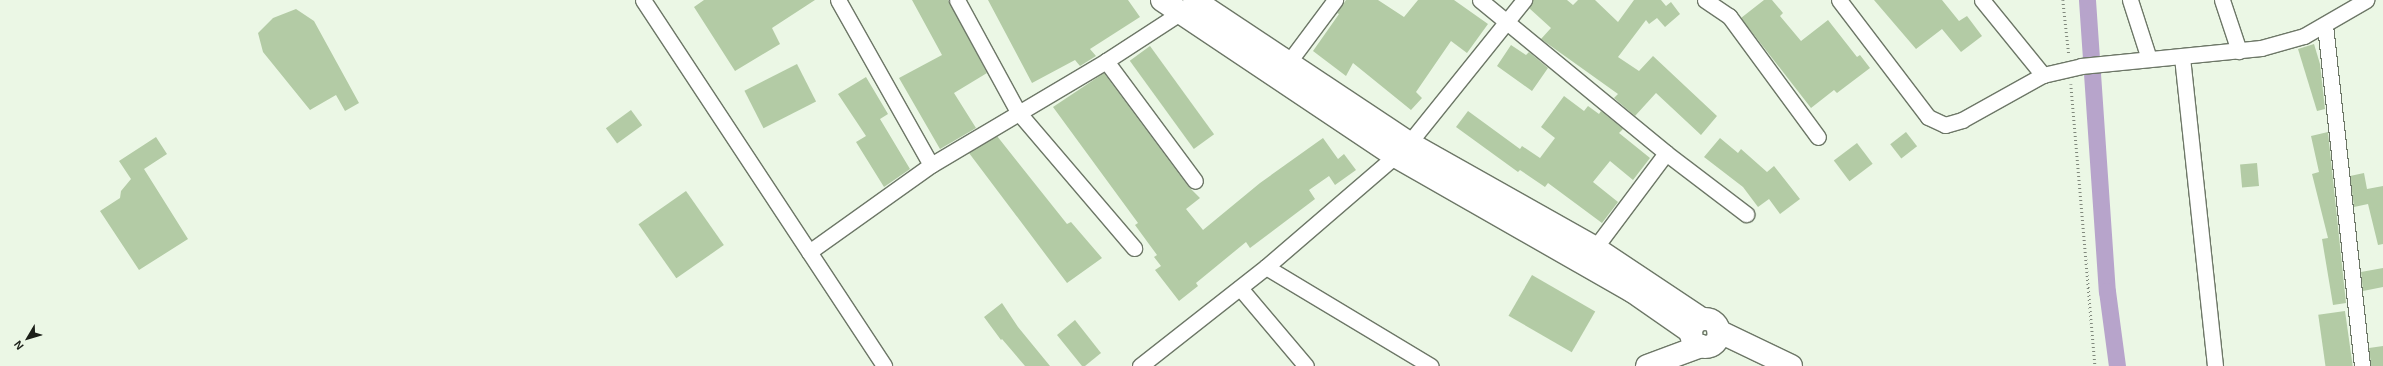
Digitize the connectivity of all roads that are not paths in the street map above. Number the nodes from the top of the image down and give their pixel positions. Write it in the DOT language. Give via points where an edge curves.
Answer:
graph roads {
  1 [pos="644,0"];
  2 [pos="838,0"];
  3 [pos="957,0"];
  4 [pos="1162,0"];
  5 [pos="1335,0"];
  6 [pos="1480,0"];
  7 [pos="1524,0"];
  8 [pos="1705,0"];
  9 [pos="1839,0"];
  10 [pos="1982,0"];
  11 [pos="2130,0"];
  12 [pos="2222,0"];
  13 [pos="2366,0"];
  14 [pos="1187,7"];
  15 [pos="1505,21"];
  16 [pos="2325,26"];
  17 [pos="2239,51"];
  18 [pos="2182,57"];
  19 [pos="2149,59"];
  20 [pos="1106,61"];
  21 [pos="1288,63"];
  22 [pos="2043,75"];
  23 [pos="1018,112"];
  24 [pos="1818,137"];
  25 [pos="1402,149"];
  26 [pos="1666,154"];
  27 [pos="931,165"];
  28 [pos="1195,182"];
  29 [pos="1746,214"];
  30 [pos="1134,248"];
  31 [pos="1595,248"];
  32 [pos="809,252"];
  33 [pos="1266,267"];
  34 [pos="1636,285"];
  35 [pos="1240,288"];
  36 [pos="1704,335"];
  37 [pos="1659,364"];
  38 [pos="884,366"];
  39 [pos="1140,366"];
  40 [pos="1306,366"];
  41 [pos="1431,366"];
  42 [pos="1757,366"];
  43 [pos="1791,366"];
  44 [pos="2215,366"];
  45 [pos="2362,366"];
  1 -- 32 [label="street"];
  2 -- 27 [label="street"];
  3 -- 23 [label="street"];
  4 -- 14 [label="street"];
  5 -- 21 [label="street"];
  6 -- 15 [label="street"];
  7 -- 15 [label="street"];
  8 -- 24 [label="street" via="1729,16"];
  9 -- 22 [label="street" via="1928,116 1945,125 1962,120"];
  10 -- 22 [label="street"];
  11 -- 19 [label="street"];
  12 -- 17 [label="street"];
  13 -- 16 [label="street"];
  14 -- 20 [label="street"];
  14 -- 21 [label="street"];
  14 -- 25 [label="street"];
  15 -- 25 [label="street"];
  15 -- 26 [label="street"];
  16 -- 17 [label="street" via="2282,43"];
  16 -- 45 [label="street"];
  17 -- 18 [label="street"];
  18 -- 19 [label="street"];
  18 -- 44 [label="street"];
  19 -- 22 [label="street" via="2076,67"];
  20 -- 23 [label="street"];
  20 -- 28 [label="street"];
  21 -- 25 [label="street"];
  23 -- 27 [label="street"];
  23 -- 30 [label="street"];
  25 -- 31 [label="street"];
  25 -- 33 [label="street"];
  25 -- 34 [label="street"];
  26 -- 29 [label="street"];
  26 -- 31 [label="street"];
  27 -- 32 [label="street"];
  31 -- 34 [label="street"];
  32 -- 38 [label="street"];
  33 -- 35 [label="street"];
  33 -- 41 [label="street"];
  34 -- 36 [label="street"];
  35 -- 39 [label="street"];
  35 -- 40 [label="street"];
  36 -- 37 [label="street"];
  36 -- 42 [label="street"];
  36 -- 43 [label="street"];
}
